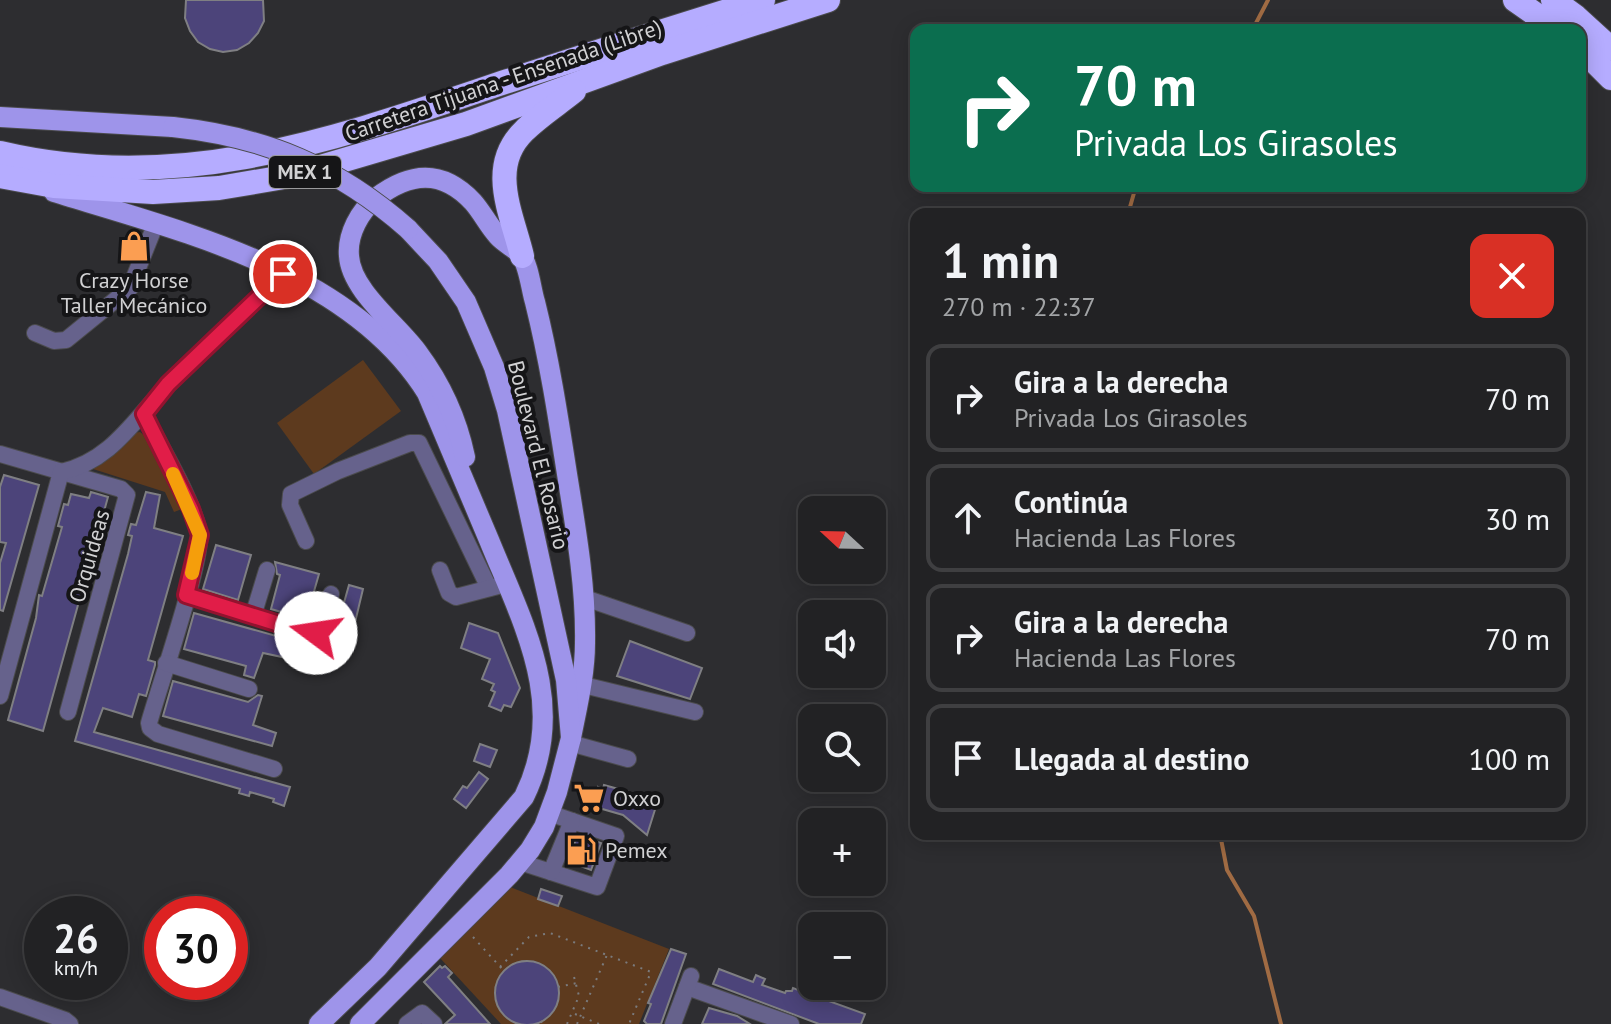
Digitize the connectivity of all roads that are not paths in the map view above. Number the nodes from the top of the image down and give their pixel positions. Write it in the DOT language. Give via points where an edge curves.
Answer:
graph roads {
  1 [pos="763,0"];
  2 [pos="828,0"];
  3 [pos="1515,0"];
  4 [pos="1553,0"];
  5 [pos="1549,24"];
  6 [pos="1584,24"];
  7 [pos="1586,26"];
  8 [pos="1611,49"];
  9 [pos="1586,53"];
  10 [pos="1611,78"];
  11 [pos="589,79"];
  12 [pos="0,117"];
  13 [pos="282,151"];
  14 [pos="0,153"];
  15 [pos="4,177"];
  16 [pos="156,223"];
  17 [pos="522,256"];
  18 [pos="283,274"];
  19 [pos="35,333"];
  20 [pos="144,414"];
  21 [pos="0,454"];
  22 [pos="61,472"];
  23 [pos="476,507"];
  24 [pos="306,541"];
  25 [pos="267,570"];
  26 [pos="440,570"];
  27 [pos="498,586"];
  28 [pos="331,594"];
  29 [pos="186,595"];
  30 [pos="585,598"];
  31 [pos="253,616"];
  32 [pos="687,633"];
  33 [pos="166,663"];
  34 [pos="574,682"];
  35 [pos="249,689"];
  36 [pos="0,696"];
  37 [pos="68,712"];
  38 [pos="695,712"];
  39 [pos="570,741"];
  40 [pos="628,759"];
  41 [pos="274,769"];
  42 [pos="549,813"];
  43 [pos="572,821"];
  44 [pos="520,862"];
  45 [pos="465,868"];
  46 [pos="551,872"];
  47 [pos="490,893"];
  48 [pos="0,997"];
  49 [pos="70,1024"];
  50 [pos="319,1024"];
  51 [pos="360,1024"];
  52 [pos="407,1024"];
  53 [pos="434,1024"];
  54 [pos="673,1024"];
  55 [pos="791,1024"];
  1 -- 13 [label="highway, Carretera Tijuana - Ensenada (Libre) / MEX 1"];
  2 -- 11 [label="highway, Carretera Tijuana - Ensenada (Libre) / MEX 1"];
  3 -- 5 [label="highway"];
  4 -- 6 [label="highway"];
  7 -- 8 [label="highway"];
  9 -- 10 [label="highway"];
  11 -- 15 [label="highway, Carretera Tijuana - Ensenada (Libre) / MEX 1" via="431,135 252,184 153,192 68,188"];
  11 -- 17 [label="highway" via="527,128 508,155 504,185"];
  12 -- 13 [label="main road, Boulevard El Rosario, bridge" via="173,127 244,138"];
  13 -- 14 [label="highway, Carretera Tijuana - Ensenada (Libre) / MEX 1" via="144,169 77,166"];
  13 -- 34 [label="main road, Boulevard El Rosario, bridge" via="320,166 371,197 438,261 466,302 507,410"];
  15 -- 16 [label="main road"];
  16 -- 18 [label="main road"];
  16 -- 19 [label="street" via="130,288 66,340"];
  17 -- 23 [label="main road" via="459,189 432,177 406,180 372,202 349,242 353,273 418,352 448,403"];
  17 -- 30 [label="main road" via="558,414"];
  18 -- 20 [label="street" via="168,384"];
  18 -- 23 [label="main road" via="362,320 413,371"];
  20 -- 22 [label="street" via="97,458"];
  20 -- 29 [label="street" via="200,535"];
  21 -- 22 [label="street, Orquideas"];
  22 -- 36 [label="street"];
  22 -- 37 [label="street, Orquideas" via="121,489 127,500"];
  23 -- 27 [label="main road"];
  24 -- 27 [label="street" via="290,505 291,494 419,443"];
  25 -- 31 [label="street"];
  26 -- 27 [label="street" via="452,596"];
  27 -- 45 [label="main road" via="536,661 544,715 541,754 524,797"];
  28 -- 31 [label="street" via="316,633"];
  29 -- 31 [label="street"];
  29 -- 33 [label="street"];
  30 -- 32 [label="street"];
  30 -- 34 [label="main road" via="585,646"];
  33 -- 35 [label="street"];
  33 -- 41 [label="street" via="150,728"];
  34 -- 38 [label="street"];
  34 -- 39 [label="main road, Boulevard El Rosario"];
  39 -- 40 [label="street"];
  39 -- 42 [label="main road, Boulevard El Rosario"];
  42 -- 43 [label="street"];
  42 -- 44 [label="main road, Boulevard El Rosario"];
  43 -- 46 [label="street"];
  43 -- 46 [label="street" via="616,836 597,887"];
  44 -- 46 [label="street"];
  44 -- 47 [label="main road, Boulevard El Rosario"];
  45 -- 47 [label="main road" via="474,888"];
  45 -- 50 [label="main road" via="378,967"];
  47 -- 51 [label="main road, Boulevard El Rosario"];
  48 -- 49 [label="street"];
  52 -- 53 [label="street" via="422,1013"];
  54 -- 55 [label="street" via="689,982"];
}
